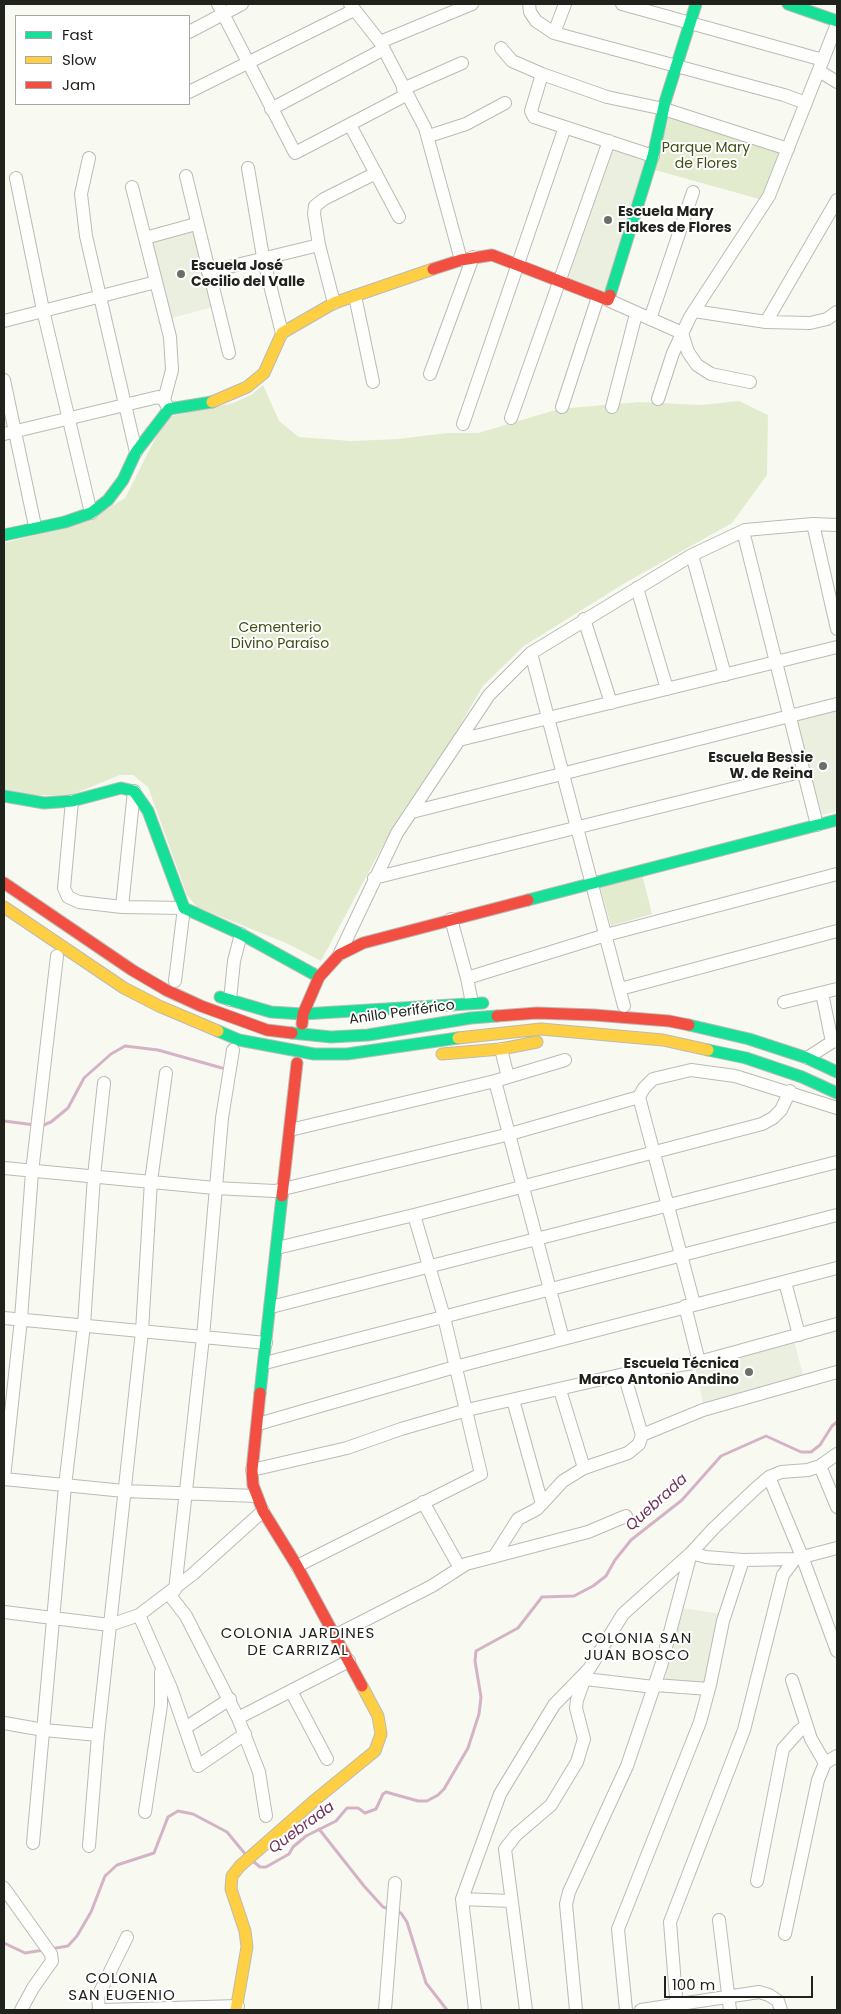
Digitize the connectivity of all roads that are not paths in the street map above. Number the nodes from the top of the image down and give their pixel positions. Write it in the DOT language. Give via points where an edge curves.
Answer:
graph roads {
  1 [pos="242,4"];
  2 [pos="472,4"];
  3 [pos="529,4"];
  4 [pos="565,4"];
  5 [pos="622,4"];
  6 [pos="696,4"];
  7 [pos="788,4"];
  8 [pos="352,7"];
  9 [pos="220,9"];
  10 [pos="690,22"];
  11 [pos="837,23"];
  12 [pos="190,31"];
  13 [pos="554,33"];
  14 [pos="382,46"];
  15 [pos="501,48"];
  16 [pos="246,62"];
  17 [pos="462,63"];
  18 [pos="821,66"];
  19 [pos="677,67"];
  20 [pos="542,74"];
  21 [pos="837,82"];
  22 [pos="190,91"];
  23 [pos="405,92"];
  24 [pos="505,102"];
  25 [pos="806,103"];
  26 [pos="271,109"];
  27 [pos="664,110"];
  28 [pos="350,126"];
  29 [pos="565,127"];
  30 [pos="429,136"];
  31 [pos="610,141"];
  32 [pos="788,150"];
  33 [pos="653,156"];
  34 [pos="89,158"];
  35 [pos="248,168"];
  36 [pos="376,173"];
  37 [pos="186,176"];
  38 [pos="16,178"];
  39 [pos="132,187"];
  40 [pos="693,192"];
  41 [pos="837,200"];
  42 [pos="399,217"];
  43 [pos="196,224"];
  44 [pos="145,238"];
  45 [pos="319,245"];
  46 [pos="263,257"];
  47 [pos="467,258"];
  48 [pos="518,266"];
  49 [pos="208,272"];
  50 [pos="558,281"];
  51 [pos="156,282"];
  52 [pos="99,295"];
  53 [pos="355,296"];
  54 [pos="603,298"];
  55 [pos="334,303"];
  56 [pos="43,310"];
  57 [pos="694,311"];
  58 [pos="837,312"];
  59 [pos="636,314"];
  60 [pos="650,319"];
  61 [pos="4,321"];
  62 [pos="766,322"];
  63 [pos="282,333"];
  64 [pos="682,333"];
  65 [pos="229,353"];
  66 [pos="430,374"];
  67 [pos="4,380"];
  68 [pos="373,382"];
  69 [pos="750,382"];
  70 [pos="658,399"];
  71 [pos="124,404"];
  72 [pos="166,405"];
  73 [pos="562,407"];
  74 [pos="612,407"];
  75 [pos="511,418"];
  76 [pos="69,419"];
  77 [pos="464,424"];
  78 [pos="10,433"];
  79 [pos="136,452"];
  80 [pos="91,512"];
  81 [pos="813,524"];
  82 [pos="837,525"];
  83 [pos="35,526"];
  84 [pos="742,531"];
  85 [pos="4,535"];
  86 [pos="692,555"];
  87 [pos="637,588"];
  88 [pos="584,619"];
  89 [pos="837,628"];
  90 [pos="837,647"];
  91 [pos="531,653"];
  92 [pos="776,662"];
  93 [pos="725,675"];
  94 [pos="667,689"];
  95 [pos="611,703"];
  96 [pos="837,704"];
  97 [pos="790,716"];
  98 [pos="549,718"];
  99 [pos="459,740"];
  100 [pos="804,771"];
  101 [pos="564,775"];
  102 [pos="134,791"];
  103 [pos="4,796"];
  104 [pos="72,801"];
  105 [pos="412,812"];
  106 [pos="837,820"];
  107 [pos="817,825"];
  108 [pos="576,828"];
  109 [pos="837,874"];
  110 [pos="374,878"];
  111 [pos="592,882"];
  112 [pos="4,883"];
  113 [pos="4,907"];
  114 [pos="122,907"];
  115 [pos="184,908"];
  116 [pos="4,911"];
  117 [pos="451,919"];
  118 [pos="837,931"];
  119 [pos="241,934"];
  120 [pos="606,935"];
  121 [pos="339,954"];
  122 [pos="57,956"];
  123 [pos="319,978"];
  124 [pos="467,978"];
  125 [pos="179,982"];
  126 [pos="620,989"];
  127 [pos="837,989"];
  128 [pos="209,992"];
  129 [pos="822,993"];
  130 [pos="230,1000"];
  131 [pos="498,1002"];
  132 [pos="550,1002"];
  133 [pos="784,1002"];
  134 [pos="472,1003"];
  135 [pos="624,1006"];
  136 [pos="302,1014"];
  137 [pos="163,1021"];
  138 [pos="669,1021"];
  139 [pos="302,1028"];
  140 [pos="590,1033"];
  141 [pos="835,1042"];
  142 [pos="677,1043"];
  143 [pos="228,1049"];
  144 [pos="501,1049"];
  145 [pos="247,1054"];
  146 [pos="430,1056"];
  147 [pos="403,1058"];
  148 [pos="807,1058"];
  149 [pos="565,1060"];
  150 [pos="691,1070"];
  151 [pos="837,1072"];
  152 [pos="166,1073"];
  153 [pos="508,1077"];
  154 [pos="495,1081"];
  155 [pos="104,1083"];
  156 [pos="790,1091"];
  157 [pos="837,1093"];
  158 [pos="639,1098"];
  159 [pos="837,1108"];
  160 [pos="290,1130"];
  161 [pos="510,1134"];
  162 [pos="654,1151"];
  163 [pos="837,1162"];
  164 [pos="4,1168"];
  165 [pos="32,1172"];
  166 [pos="94,1176"];
  167 [pos="151,1181"];
  168 [pos="524,1186"];
  169 [pos="215,1188"];
  170 [pos="284,1188"];
  171 [pos="668,1204"];
  172 [pos="414,1215"];
  173 [pos="837,1215"];
  174 [pos="538,1239"];
  175 [pos="278,1248"];
  176 [pos="680,1255"];
  177 [pos="429,1267"];
  178 [pos="837,1268"];
  179 [pos="785,1282"];
  180 [pos="551,1288"];
  181 [pos="690,1305"];
  182 [pos="271,1307"];
  183 [pos="444,1317"];
  184 [pos="4,1318"];
  185 [pos="21,1319"];
  186 [pos="837,1324"];
  187 [pos="84,1325"];
  188 [pos="142,1331"];
  189 [pos="799,1335"];
  190 [pos="203,1337"];
  191 [pos="563,1339"];
  192 [pos="266,1343"];
  193 [pos="264,1362"];
  194 [pos="699,1362"];
  195 [pos="455,1367"];
  196 [pos="837,1372"];
  197 [pos="624,1374"];
  198 [pos="560,1390"];
  199 [pos="514,1400"];
  200 [pos="467,1410"];
  201 [pos="258,1424"];
  202 [pos="642,1436"];
  203 [pos="837,1454"];
  204 [pos="820,1466"];
  205 [pos="584,1468"];
  206 [pos="252,1470"];
  207 [pos="769,1477"];
  208 [pos="4,1479"];
  209 [pos="64,1486"];
  210 [pos="124,1491"];
  211 [pos="185,1495"];
  212 [pos="256,1496"];
  213 [pos="423,1502"];
  214 [pos="542,1504"];
  215 [pos="837,1507"];
  216 [pos="263,1511"];
  217 [pos="626,1516"];
  218 [pos="837,1548"];
  219 [pos="691,1553"];
  220 [pos="494,1557"];
  221 [pos="800,1559"];
  222 [pos="743,1560"];
  223 [pos="298,1566"];
  224 [pos="460,1568"];
  225 [pos="172,1592"];
  226 [pos="4,1612"];
  227 [pos="139,1615"];
  228 [pos="54,1619"];
  229 [pos="110,1625"];
  230 [pos="336,1635"];
  231 [pos="837,1651"];
  232 [pos="349,1661"];
  233 [pos="162,1666"];
  234 [pos="587,1674"];
  235 [pos="792,1680"];
  236 [pos="654,1686"];
  237 [pos="709,1689"];
  238 [pos="291,1691"];
  239 [pos="230,1699"];
  240 [pos="238,1718"];
  241 [pos="4,1723"];
  242 [pos="806,1726"];
  243 [pos="185,1728"];
  244 [pos="44,1730"];
  245 [pos="245,1734"];
  246 [pos="98,1735"];
  247 [pos="837,1756"];
  248 [pos="327,1759"];
  249 [pos="825,1763"];
  250 [pos="145,1812"];
  251 [pos="266,1816"];
  252 [pos="33,1842"];
  253 [pos="89,1846"];
  254 [pos="757,1881"];
  255 [pos="395,1883"];
  256 [pos="4,1888"];
  257 [pos="462,1899"];
  258 [pos="511,1901"];
  259 [pos="719,1920"];
  260 [pos="785,1934"];
  261 [pos="127,1937"];
  262 [pos="729,2004"];
  263 [pos="208,2008"];
  264 [pos="237,2008"];
  265 [pos="677,2008"];
  266 [pos="21,2010"];
  267 [pos="99,2010"];
  268 [pos="104,2010"];
  269 [pos="385,2010"];
  270 [pos="474,2010"];
  271 [pos="526,2010"];
  272 [pos="576,2010"];
  273 [pos="626,2010"];
  274 [pos="641,2010"];
  275 [pos="781,2010"];
  1 -- 9 [label="street"];
  2 -- 14 [label="street"];
  3 -- 13 [label="street" via="536,20"];
  4 -- 13 [label="street"];
  5 -- 10 [label="street"];
  6 -- 10 [label="main road"];
  7 -- 11 [label="main road"];
  8 -- 14 [label="street"];
  8 -- 16 [label="street"];
  9 -- 12 [label="street"];
  9 -- 16 [label="street"];
  10 -- 18 [label="street"];
  10 -- 19 [label="main road"];
  11 -- 18 [label="street"];
  13 -- 19 [label="street"];
  14 -- 23 [label="street"];
  14 -- 26 [label="street"];
  15 -- 20 [label="street" via="512,61"];
  16 -- 22 [label="street"];
  16 -- 26 [label="street"];
  17 -- 23 [label="street"];
  18 -- 21 [label="street"];
  18 -- 25 [label="street"];
  19 -- 25 [label="street"];
  19 -- 27 [label="main road"];
  20 -- 27 [label="street" via="608,97"];
  20 -- 29 [label="street" via="531,111 534,116"];
  23 -- 28 [label="street"];
  23 -- 30 [label="street"];
  24 -- 30 [label="street" via="466,124"];
  25 -- 32 [label="street"];
  26 -- 28 [label="street" via="295,153"];
  27 -- 32 [label="street"];
  27 -- 33 [label="main road"];
  28 -- 36 [label="street"];
  29 -- 31 [label="street"];
  29 -- 48 [label="street"];
  30 -- 47 [label="street"];
  31 -- 33 [label="street"];
  31 -- 50 [label="street"];
  32 -- 57 [label="street" via="761,210"];
  33 -- 54 [label="main road"];
  34 -- 52 [label="street" via="81,194"];
  35 -- 46 [label="street"];
  36 -- 42 [label="street"];
  36 -- 45 [label="street" via="318,203 314,214"];
  37 -- 43 [label="street"];
  38 -- 56 [label="street"];
  39 -- 44 [label="street"];
  40 -- 60 [label="street"];
  41 -- 62 [label="street"];
  43 -- 44 [label="street"];
  43 -- 49 [label="street"];
  44 -- 51 [label="street"];
  45 -- 46 [label="street"];
  45 -- 55 [label="street"];
  46 -- 49 [label="street"];
  46 -- 63 [label="street"];
  47 -- 48 [label="main road" via="501,256"];
  47 -- 53 [label="main road"];
  47 -- 66 [label="street"];
  48 -- 50 [label="main road"];
  48 -- 77 [label="street"];
  49 -- 65 [label="street"];
  50 -- 54 [label="main road"];
  50 -- 75 [label="street"];
  51 -- 52 [label="street"];
  51 -- 72 [label="street" via="170,337 172,370"];
  52 -- 56 [label="street"];
  52 -- 71 [label="street"];
  53 -- 55 [label="main road"];
  53 -- 68 [label="street"];
  54 -- 59 [label="street"];
  54 -- 73 [label="street"];
  55 -- 63 [label="main road"];
  56 -- 61 [label="street"];
  56 -- 76 [label="street"];
  57 -- 62 [label="street"];
  57 -- 64 [label="street"];
  58 -- 62 [label="street" via="827,319 810,323"];
  59 -- 60 [label="street"];
  59 -- 74 [label="street"];
  60 -- 64 [label="street"];
  63 -- 72 [label="main road" via="264,373 247,387 215,401"];
  64 -- 69 [label="street" via="688,352 697,364 711,374"];
  64 -- 70 [label="street"];
  67 -- 78 [label="street"];
  71 -- 72 [label="street" via="158,397"];
  71 -- 76 [label="street"];
  71 -- 79 [label="street"];
  72 -- 79 [label="main road"];
  76 -- 78 [label="street"];
  76 -- 80 [label="street"];
  78 -- 83 [label="street"];
  79 -- 80 [label="main road" via="123,480 108,500"];
  80 -- 83 [label="main road" via="65,522"];
  81 -- 82 [label="street"];
  81 -- 84 [label="street"];
  81 -- 89 [label="street"];
  83 -- 85 [label="main road"];
  84 -- 86 [label="street"];
  84 -- 92 [label="street"];
  86 -- 87 [label="street"];
  86 -- 93 [label="street"];
  87 -- 88 [label="street"];
  87 -- 94 [label="street"];
  88 -- 91 [label="street"];
  88 -- 95 [label="street"];
  90 -- 92 [label="street"];
  91 -- 98 [label="street"];
  91 -- 99 [label="street" via="489,694"];
  92 -- 93 [label="street"];
  92 -- 97 [label="street"];
  93 -- 94 [label="street"];
  94 -- 95 [label="street"];
  95 -- 98 [label="street"];
  96 -- 97 [label="street"];
  97 -- 100 [label="street"];
  97 -- 101 [label="street"];
  98 -- 99 [label="street"];
  98 -- 101 [label="street"];
  99 -- 105 [label="street"];
  100 -- 107 [label="street"];
  100 -- 108 [label="street"];
  101 -- 105 [label="street"];
  101 -- 108 [label="street"];
  102 -- 104 [label="main road" via="121,788"];
  102 -- 114 [label="street"];
  102 -- 115 [label="main road" via="148,811"];
  103 -- 104 [label="main road" via="44,803"];
  104 -- 114 [label="street" via="64,888 68,897 78,902"];
  105 -- 110 [label="street" via="397,833"];
  106 -- 107 [label="main road"];
  107 -- 111 [label="main road"];
  108 -- 110 [label="street"];
  108 -- 111 [label="street"];
  109 -- 120 [label="street"];
  110 -- 121 [label="street"];
  111 -- 117 [label="main road"];
  111 -- 120 [label="street"];
  112 -- 125 [label="main road" via="48,902 157,973"];
  112 -- 138 [label="main road, Anillo Periférico" via="166,990 267,1030 331,1037 368,1035 471,1018 537,1013"];
  113 -- 140 [label="main road" via="124,988 239,1040 276,1048 314,1054 347,1054 541,1029"];
  114 -- 115 [label="street"];
  115 -- 119 [label="main road"];
  115 -- 125 [label="street"];
  116 -- 122 [label="main road" via="21,931"];
  117 -- 121 [label="main road" via="363,943"];
  117 -- 124 [label="street"];
  118 -- 126 [label="street"];
  119 -- 123 [label="main road"];
  119 -- 130 [label="street"];
  120 -- 124 [label="street"];
  120 -- 126 [label="street"];
  121 -- 123 [label="main road"];
  122 -- 137 [label="main road"];
  122 -- 165 [label="street"];
  123 -- 136 [label="main road"];
  124 -- 134 [label="street"];
  126 -- 135 [label="street"];
  127 -- 129 [label="street"];
  128 -- 130 [label="main road"];
  129 -- 133 [label="street"];
  129 -- 141 [label="street"];
  130 -- 136 [label="main road" via="271,1012"];
  131 -- 134 [label="main road"];
  132 -- 135 [label="main road"];
  134 -- 136 [label="main road"];
  135 -- 138 [label="main road"];
  136 -- 139 [label="main road"];
  138 -- 148 [label="main road, Anillo Periférico" via="749,1039"];
  140 -- 142 [label="main road"];
  140 -- 144 [label="main road"];
  141 -- 148 [label="street"];
  142 -- 150 [label="street" via="691,1060"];
  142 -- 157 [label="main road" via="746,1058"];
  143 -- 145 [label="main road"];
  143 -- 169 [label="street"];
  144 -- 146 [label="main road"];
  144 -- 153 [label="street"];
  147 -- 160 [label="main road" via="294,1065"];
  148 -- 151 [label="main road, Anillo Periférico"];
  149 -- 153 [label="street"];
  150 -- 156 [label="street" via="735,1076"];
  150 -- 158 [label="street" via="653,1080"];
  152 -- 167 [label="street"];
  153 -- 154 [label="street"];
  154 -- 160 [label="street"];
  154 -- 161 [label="street"];
  155 -- 166 [label="street"];
  156 -- 159 [label="street"];
  156 -- 162 [label="street" via="781,1110 762,1124"];
  158 -- 161 [label="street"];
  158 -- 162 [label="street"];
  160 -- 170 [label="main road"];
  161 -- 168 [label="street"];
  161 -- 170 [label="street"];
  162 -- 168 [label="street"];
  162 -- 171 [label="street"];
  163 -- 171 [label="street"];
  164 -- 165 [label="street"];
  165 -- 166 [label="street"];
  165 -- 185 [label="street"];
  166 -- 167 [label="street"];
  166 -- 187 [label="street"];
  167 -- 169 [label="street"];
  167 -- 188 [label="street"];
  168 -- 172 [label="street"];
  168 -- 174 [label="street"];
  169 -- 170 [label="street" via="265,1192"];
  169 -- 190 [label="street"];
  170 -- 175 [label="main road"];
  171 -- 174 [label="street"];
  171 -- 176 [label="street"];
  172 -- 175 [label="street"];
  172 -- 177 [label="street"];
  173 -- 176 [label="street"];
  174 -- 177 [label="street"];
  174 -- 180 [label="street"];
  175 -- 182 [label="main road"];
  176 -- 180 [label="street"];
  176 -- 181 [label="street"];
  177 -- 182 [label="street"];
  177 -- 183 [label="street"];
  178 -- 179 [label="street"];
  179 -- 181 [label="street"];
  179 -- 189 [label="street"];
  180 -- 183 [label="street"];
  180 -- 191 [label="street"];
  181 -- 191 [label="street"];
  181 -- 194 [label="street"];
  182 -- 192 [label="main road"];
  183 -- 193 [label="street"];
  183 -- 195 [label="street"];
  184 -- 185 [label="street"];
  185 -- 187 [label="street"];
  185 -- 208 [label="street"];
  186 -- 189 [label="street"];
  187 -- 188 [label="street"];
  187 -- 209 [label="street"];
  188 -- 190 [label="street"];
  188 -- 210 [label="street"];
  189 -- 194 [label="street"];
  190 -- 192 [label="street"];
  190 -- 211 [label="street"];
  191 -- 195 [label="street"];
  192 -- 193 [label="main road"];
  193 -- 201 [label="main road"];
  194 -- 197 [label="street"];
  195 -- 200 [label="street"];
  195 -- 201 [label="street"];
  196 -- 202 [label="street" via="704,1410"];
  197 -- 198 [label="street"];
  197 -- 202 [label="street"];
  198 -- 199 [label="street"];
  198 -- 205 [label="street"];
  199 -- 200 [label="street"];
  199 -- 214 [label="street"];
  200 -- 206 [label="street" via="347,1448"];
  200 -- 213 [label="street" via="481,1474"];
  201 -- 206 [label="main road"];
  202 -- 205 [label="street" via="640,1444 628,1453"];
  203 -- 204 [label="street"];
  204 -- 207 [label="street"];
  204 -- 215 [label="street"];
  205 -- 214 [label="street" via="563,1481"];
  206 -- 212 [label="main road"];
  207 -- 219 [label="street"];
  207 -- 221 [label="street"];
  208 -- 209 [label="street"];
  209 -- 210 [label="street"];
  209 -- 228 [label="street"];
  210 -- 211 [label="street"];
  210 -- 229 [label="street"];
  211 -- 212 [label="street"];
  211 -- 225 [label="street"];
  212 -- 216 [label="main road"];
  213 -- 223 [label="street"];
  213 -- 224 [label="street"];
  214 -- 220 [label="street" via="518,1519"];
  216 -- 223 [label="main road"];
  216 -- 225 [label="street"];
  217 -- 220 [label="street" via="588,1532"];
  218 -- 221 [label="street"];
  219 -- 222 [label="street"];
  219 -- 234 [label="street" via="623,1614"];
  219 -- 236 [label="street"];
  220 -- 224 [label="street"];
  221 -- 222 [label="street"];
  221 -- 231 [label="street"];
  221 -- 265 [label="street" via="783,1575 744,1730 670,1922"];
  222 -- 237 [label="street" via="723,1621"];
  223 -- 230 [label="main road"];
  224 -- 230 [label="street" via="432,1586"];
  225 -- 227 [label="street"];
  225 -- 239 [label="street"];
  226 -- 228 [label="street"];
  227 -- 229 [label="street"];
  227 -- 233 [label="street"];
  228 -- 229 [label="street"];
  228 -- 244 [label="street"];
  229 -- 246 [label="street"];
  230 -- 232 [label="main road"];
  232 -- 238 [label="street"];
  232 -- 264 [label="main road" via="378,1716 381,1734 369,1757 240,1866 230,1882 247,1947"];
  233 -- 243 [label="street"];
  233 -- 250 [label="street" via="161,1705"];
  234 -- 236 [label="street"];
  234 -- 257 [label="street" via="554,1705 500,1794"];
  234 -- 258 [label="street" via="576,1708 584,1739 577,1762 551,1804 506,1846"];
  235 -- 242 [label="street"];
  236 -- 237 [label="street"];
  236 -- 272 [label="street" via="627,1766 566,1904"];
  237 -- 273 [label="street" via="700,1722 618,1928"];
  238 -- 240 [label="street"];
  238 -- 248 [label="street"];
  239 -- 240 [label="street"];
  239 -- 243 [label="street"];
  240 -- 245 [label="street"];
  241 -- 244 [label="street"];
  242 -- 249 [label="street"];
  242 -- 254 [label="street" via="783,1749"];
  243 -- 245 [label="street" via="198,1766"];
  244 -- 246 [label="street"];
  244 -- 252 [label="street"];
  245 -- 251 [label="street" via="259,1772"];
  246 -- 253 [label="street"];
  247 -- 249 [label="street"];
  249 -- 260 [label="street" via="813,1798"];
  255 -- 269 [label="street"];
  256 -- 266 [label="street" via="44,1943 52,1961"];
  257 -- 258 [label="street"];
  257 -- 270 [label="street"];
  258 -- 271 [label="street"];
  259 -- 262 [label="street"];
  261 -- 267 [label="street" via="98,1996"];
  262 -- 265 [label="street"];
  262 -- 275 [label="street" via="759,1992 778,2001"];
  263 -- 264 [label="street"];
  263 -- 268 [label="street"];
  265 -- 274 [label="street"];
}
